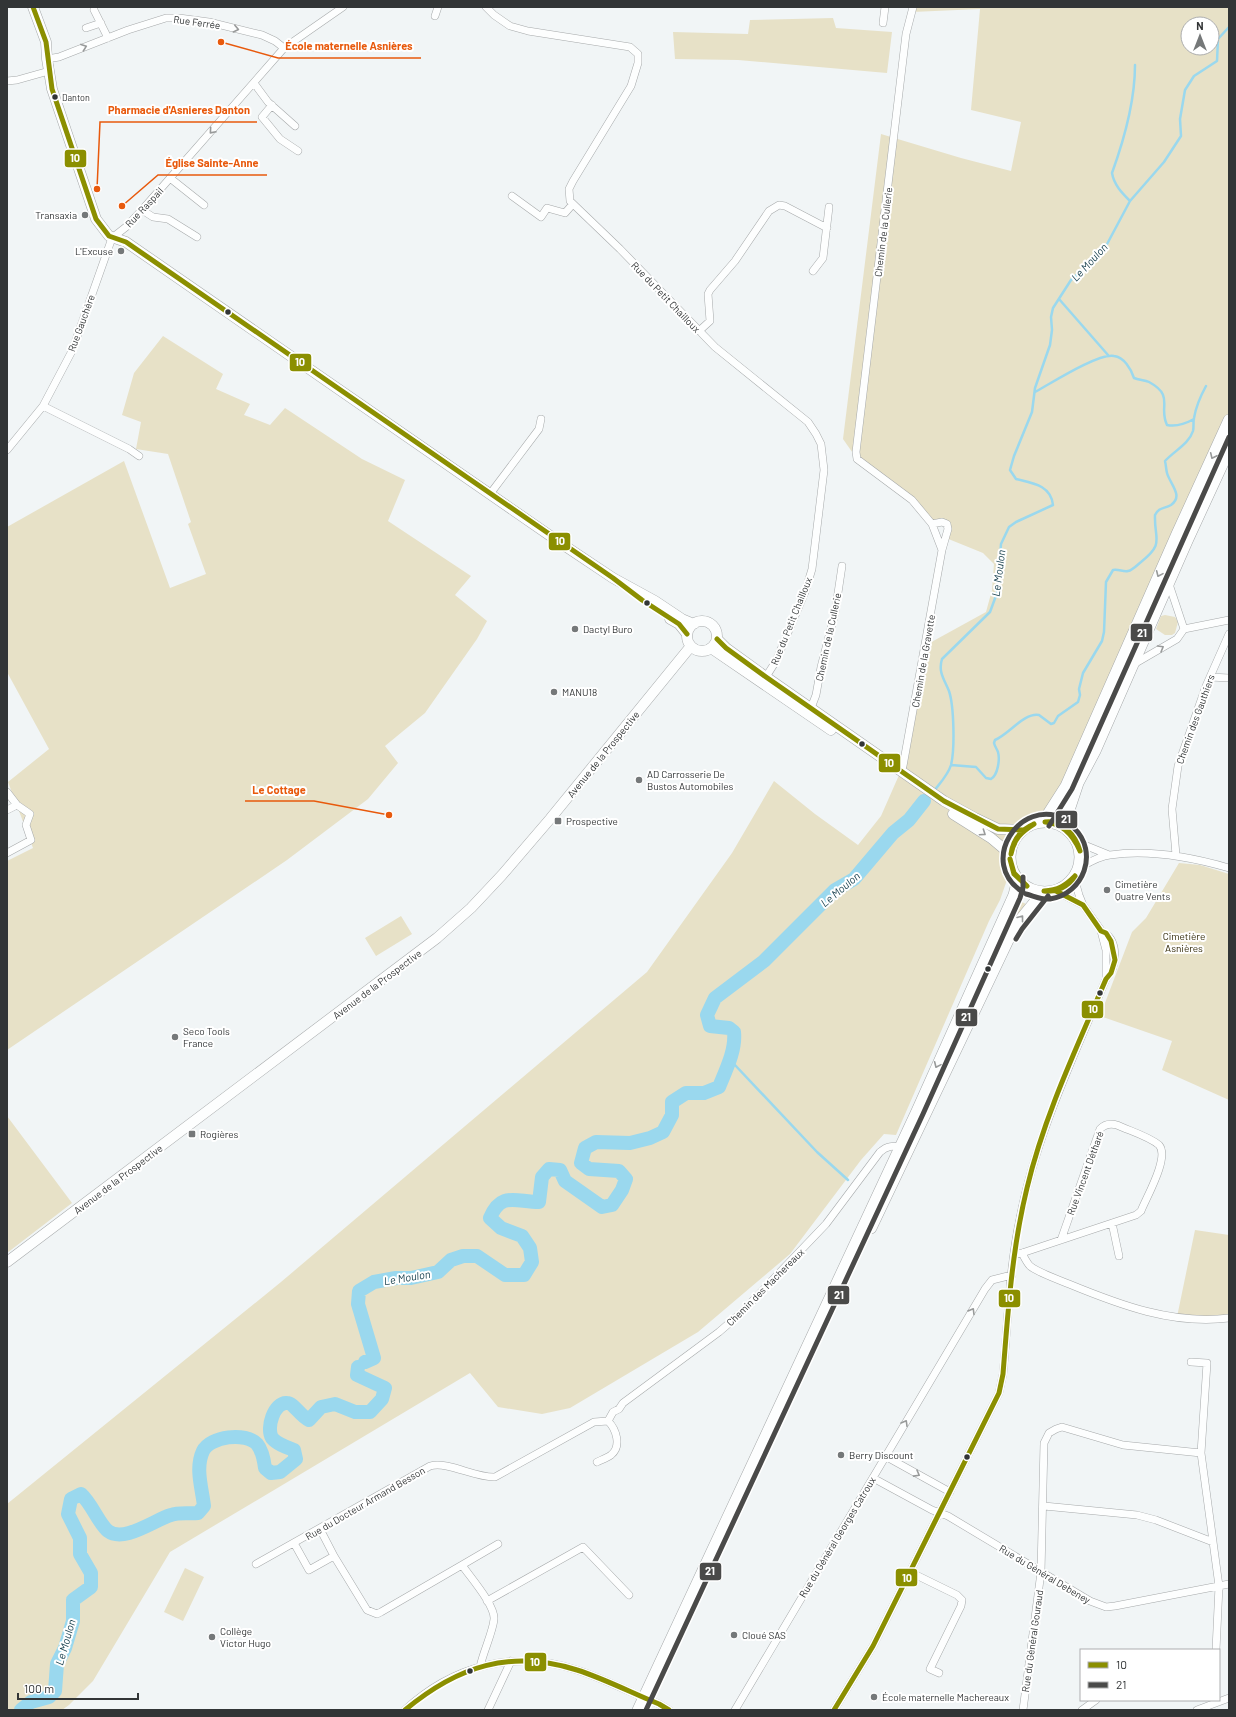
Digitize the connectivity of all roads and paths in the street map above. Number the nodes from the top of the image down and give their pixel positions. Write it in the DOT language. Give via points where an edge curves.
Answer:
graph roads {
  1 [pos="33,7"];
  2 [pos="343,7"];
  3 [pos="438,7"];
  4 [pos="486,7"];
  5 [pos="885,7"];
  6 [pos="913,7"];
  7 [pos="94,10"];
  8 [pos="435,16"];
  9 [pos="101,23"];
  10 [pos="883,23"];
  11 [pos="86,28"];
  12 [pos="108,38"];
  13 [pos="284,48"];
  14 [pos="47,59"];
  15 [pos="49,71"];
  16 [pos="7,81"];
  17 [pos="254,83"];
  18 [pos="272,105"];
  19 [pos="295,126"];
  20 [pos="298,151"];
  21 [pos="170,178"];
  22 [pos="512,196"];
  23 [pos="204,205"];
  24 [pos="572,205"];
  25 [pos="830,207"];
  26 [pos="142,210"];
  27 [pos="827,228"];
  28 [pos="197,237"];
  29 [pos="112,238"];
  30 [pos="813,271"];
  31 [pos="699,331"];
  32 [pos="43,406"];
  33 [pos="541,419"];
  34 [pos="1229,420"];
  35 [pos="7,450"];
  36 [pos="1229,450"];
  37 [pos="138,456"];
  38 [pos="490,494"];
  39 [pos="932,524"];
  40 [pos="942,550"];
  41 [pos="842,566"];
  42 [pos="613,578"];
  43 [pos="1169,584"];
  44 [pos="1229,620"];
  45 [pos="694,624"];
  46 [pos="1184,629"];
  47 [pos="687,634"];
  48 [pos="1229,634"];
  49 [pos="716,639"];
  50 [pos="691,646"];
  51 [pos="711,648"];
  52 [pos="1134,664"];
  53 [pos="1210,677"];
  54 [pos="1229,678"];
  55 [pos="764,680"];
  56 [pos="811,708"];
  57 [pos="900,771"];
  58 [pos="921,789"];
  59 [pos="7,792"];
  60 [pos="943,804"];
  61 [pos="18,805"];
  62 [pos="7,810"];
  63 [pos="1043,822"];
  64 [pos="1022,830"];
  65 [pos="1070,832"];
  66 [pos="1077,842"];
  67 [pos="7,853"];
  68 [pos="1010,854"];
  69 [pos="1109,855"];
  70 [pos="1176,855"];
  71 [pos="1229,868"];
  72 [pos="1077,873"];
  73 [pos="1016,877"];
  74 [pos="1056,891"];
  75 [pos="1043,892"];
  76 [pos="1083,905"];
  77 [pos="1101,931"];
  78 [pos="1106,979"];
  79 [pos="904,1148"];
  80 [pos="1112,1223"];
  81 [pos="1061,1240"];
  82 [pos="1018,1253"];
  83 [pos="1119,1256"];
  84 [pos="7,1262"];
  85 [pos="1012,1276"];
  86 [pos="1229,1318"];
  87 [pos="1191,1362"];
  88 [pos="608,1422"];
  89 [pos="1201,1453"];
  90 [pos="885,1456"];
  91 [pos="597,1462"];
  92 [pos="873,1478"];
  93 [pos="950,1492"];
  94 [pos="1044,1506"];
  95 [pos="940,1513"];
  96 [pos="320,1529"];
  97 [pos="1213,1542"];
  98 [pos="294,1543"];
  99 [pos="498,1544"];
  100 [pos="334,1556"];
  101 [pos="256,1564"];
  102 [pos="462,1565"];
  103 [pos="910,1572"];
  104 [pos="1041,1572"];
  105 [pos="1229,1584"];
  106 [pos="1219,1586"];
  107 [pos="629,1595"];
  108 [pos="487,1602"];
  109 [pos="1216,1649"];
  110 [pos="511,1661"];
  111 [pos="480,1667"];
  112 [pos="939,1673"];
  113 [pos="1229,1698"];
  114 [pos="1095,1701"];
  115 [pos="646,1703"];
  116 [pos="405,1710"];
  117 [pos="488,1710"];
  118 [pos="638,1710"];
  119 [pos="669,1710"];
  120 [pos="735,1710"];
  121 [pos="834,1710"];
  122 [pos="1023,1710"];
  123 [pos="1082,1710"];
  124 [pos="1197,1710"];
  1 -- 14 [label="main road" via="46,42"];
  2 -- 13 [label="street, Rue Raspail"];
  3 -- 8 [label="street"];
  4 -- 24 [label="street" via="510,26 630,47 638,54 631,86 569,189 568,196"];
  5 -- 10 [label="street"];
  6 -- 39 [label="street, Chemin de la Cullerie" via="906,34 856,452 857,458 912,500"];
  7 -- 9 [label="street"];
  9 -- 11 [label="street"];
  9 -- 12 [label="street"];
  12 -- 13 [label="street, Rue Ferrée, one-way" via="166,18 179,18 209,22 262,35"];
  14 -- 12 [label="street, Rue Ferrée, one-way" via="59,57"];
  13 -- 17 [label="street, Rue Raspail"];
  14 -- 15 [label="main road"];
  15 -- 16 [label="street"];
  15 -- 29 [label="main road" via="52,89 96,219"];
  17 -- 18 [label="street"];
  17 -- 21 [label="street, Rue Raspail, one-way"];
  18 -- 19 [label="street"];
  18 -- 20 [label="street" via="262,117 280,139"];
  21 -- 23 [label="street"];
  21 -- 26 [label="street, Rue Raspail"];
  22 -- 24 [label="street" via="541,217 547,208 565,213"];
  24 -- 31 [label="street, Rue du Petit Chailloux" via="620,249"];
  25 -- 27 [label="street"];
  26 -- 28 [label="street" via="153,217 168,219"];
  26 -- 29 [label="street, Rue Raspail"];
  27 -- 30 [label="street" via="823,258"];
  27 -- 31 [label="street" via="785,206 768,211 735,261 708,294 710,321"];
  29 -- 32 [label="street, Rue Gauchère" via="72,351"];
  29 -- 38 [label="main road" via="126,242"];
  31 -- 55 [label="street, Rue du Petit Chailloux" via="715,347 808,422 816,434 823,455 824,470 812,569 792,624 776,661"];
  32 -- 35 [label="street, Rue Gauchère"];
  32 -- 37 [label="street" via="129,449"];
  33 -- 38 [label="street" via="539,429"];
  34 -- 63 [label="main road, one-way" via="1066,786"];
  36 -- 43 [label="main road"];
  38 -- 42 [label="main road"];
  39 -- 40 [label="street"];
  39 -- 40 [label="street, Chemin de la Gravette" via="947,524"];
  40 -- 57 [label="street, Chemin de la Gravette" via="903,766"];
  41 -- 56 [label="street, Chemin de la Cullerie" via="835,613"];
  42 -- 45 [label="main road"];
  42 -- 47 [label="main road" via="679,624"];
  43 -- 46 [label="street"];
  43 -- 52 [label="main road"];
  44 -- 46 [label="street"];
  45 -- 47 [label="main road"];
  45 -- 49 [label="main road" via="703,621 712,625 717,634"];
  52 -- 46 [label="street, one-way" via="1177,639"];
  47 -- 50 [label="main road"];
  48 -- 53 [label="street, Chemin des Gauthiers"];
  49 -- 51 [label="main road"];
  49 -- 55 [label="main road"];
  50 -- 51 [label="main road" via="699,651"];
  50 -- 84 [label="main road, Avenue de la Prospective" via="550,819 471,908 437,938"];
  51 -- 55 [label="main road"];
  52 -- 65 [label="main road" via="1078,784 1069,810"];
  53 -- 54 [label="street"];
  53 -- 70 [label="street, Chemin des Gauthiers" via="1178,766 1172,809"];
  55 -- 56 [label="main road"];
  55 -- 58 [label="main road"];
  56 -- 57 [label="main road"];
  57 -- 58 [label="main road"];
  58 -- 60 [label="main road"];
  59 -- 61 [label="street"];
  60 -- 64 [label="main road" via="998,829"];
  60 -- 68 [label="main road, one-way"];
  61 -- 62 [label="street"];
  61 -- 67 [label="street" via="30,814 26,825 31,840"];
  63 -- 64 [label="main road"];
  63 -- 65 [label="main road" via="1062,826"];
  64 -- 68 [label="main road" via="1012,845"];
  65 -- 66 [label="main road"];
  66 -- 69 [label="street"];
  66 -- 72 [label="main road" via="1081,860"];
  68 -- 73 [label="main road"];
  69 -- 70 [label="street"];
  69 -- 72 [label="street" via="1092,861"];
  70 -- 71 [label="street"];
  72 -- 74 [label="main road" via="1063,888"];
  72 -- 76 [label="street" via="1079,895"];
  73 -- 75 [label="main road" via="1028,888"];
  73 -- 79 [label="main road, one-way" via="1011,901"];
  74 -- 75 [label="main road"];
  74 -- 76 [label="street"];
  79 -- 75 [label="main road, one-way" via="1011,934"];
  76 -- 77 [label="street"];
  77 -- 78 [label="street" via="1106,950"];
  77 -- 78 [label="street" via="1111,948 1116,946 1114,966"];
  78 -- 82 [label="street" via="1044,1131 1020,1216"];
  79 -- 88 [label="street, Chemin des Machereaux" via="886,1147 880,1152 826,1224 741,1313 623,1403 613,1412"];
  79 -- 115 [label="main road"];
  80 -- 81 [label="street, Rue Vincent Détharé"];
  80 -- 81 [label="street, Rue Vincent Détharé" via="1136,1215 1140,1211 1160,1167 1163,1153 1160,1146 1111,1123 1100,1129"];
  80 -- 83 [label="street"];
  81 -- 82 [label="street, Rue Vincent Détharé"];
  82 -- 85 [label="street"];
  82 -- 86 [label="street" via="1030,1266 1128,1306 1177,1318"];
  90 -- 85 [label="street, Rue du Général Georges Catroux, one-way" via="985,1289 992,1280"];
  85 -- 93 [label="street" via="999,1393"];
  87 -- 89 [label="street" via="1207,1363"];
  88 -- 91 [label="street" via="616,1432 616,1448 612,1454"];
  88 -- 96 [label="street, Rue du Docteur Armand Besson" via="594,1422 495,1477 441,1465 430,1466"];
  89 -- 94 [label="street, Rue du Général Gouraud" via="1123,1445 1068,1428 1056,1429 1044,1443"];
  89 -- 97 [label="street"];
  90 -- 92 [label="street, Rue du Général Georges Catroux"];
  90 -- 93 [label="street, one-way"];
  92 -- 95 [label="street, Rue du Général Debeney"];
  92 -- 120 [label="street, Rue du Général Georges Catroux"];
  93 -- 95 [label="street"];
  94 -- 97 [label="street" via="1136,1515"];
  94 -- 104 [label="street, Rue du Général Gouraud"];
  95 -- 103 [label="street"];
  95 -- 104 [label="street, Rue du Général Debeney"];
  96 -- 98 [label="street, Rue du Docteur Armand Besson"];
  96 -- 100 [label="street"];
  97 -- 106 [label="street"];
  98 -- 100 [label="street" via="309,1570"];
  98 -- 101 [label="street, Rue du Docteur Armand Besson"];
  99 -- 102 [label="street"];
  100 -- 102 [label="street" via="367,1610 377,1614"];
  102 -- 108 [label="street"];
  103 -- 112 [label="street" via="957,1595 962,1600 930,1669"];
  103 -- 121 [label="street" via="873,1646"];
  104 -- 106 [label="street, Rue du Général Debeney" via="1090,1601 1106,1607"];
  104 -- 122 [label="street, Rue du Général Gouraud"];
  105 -- 106 [label="street, Rue du Général Debeney"];
  106 -- 109 [label="street"];
  107 -- 108 [label="street" via="583,1547"];
  108 -- 111 [label="street" via="494,1618"];
  110 -- 111 [label="street"];
  110 -- 115 [label="street" via="549,1663 577,1670"];
  110 -- 117 [label="street"];
  111 -- 116 [label="street" via="443,1681 421,1695"];
  113 -- 124 [label="street"];
  114 -- 123 [label="street"];
  115 -- 118 [label="main road"];
  115 -- 119 [label="street"];
}
